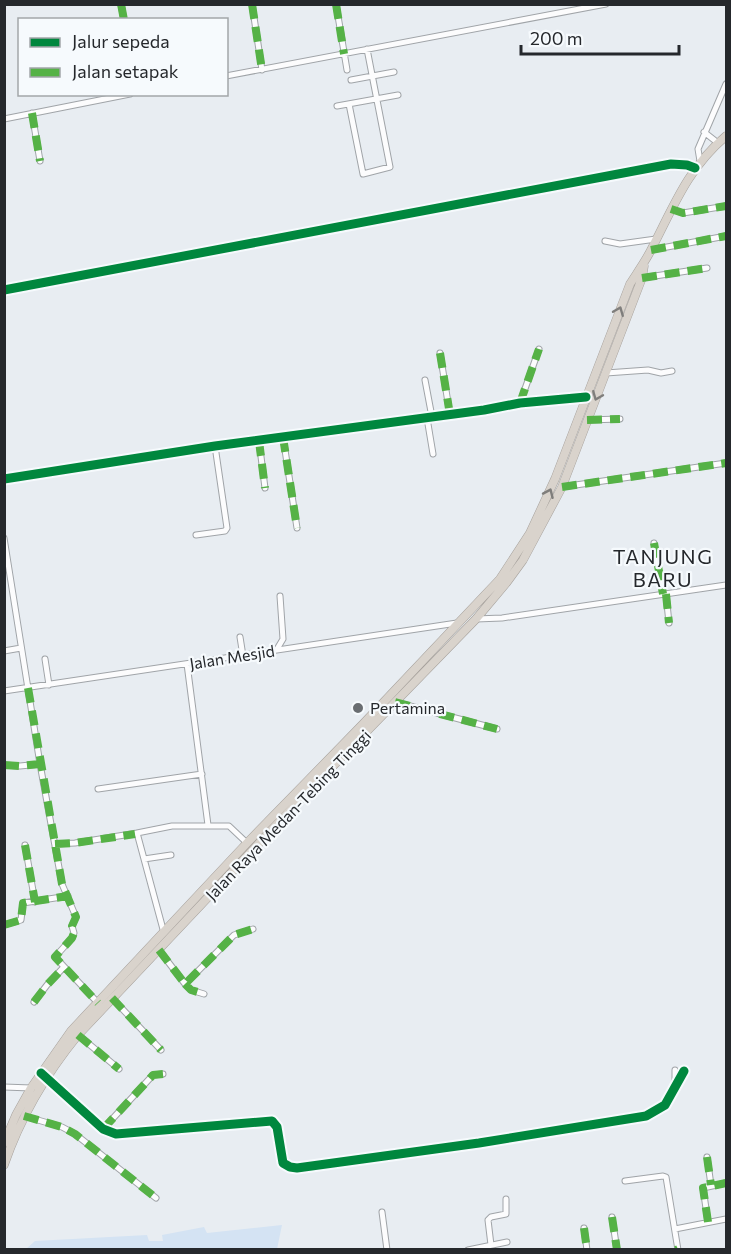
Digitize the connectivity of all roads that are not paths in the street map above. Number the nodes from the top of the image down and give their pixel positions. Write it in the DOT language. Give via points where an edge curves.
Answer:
graph roads {
  1 [pos="252,4"];
  2 [pos="336,4"];
  3 [pos="606,4"];
  4 [pos="367,50"];
  5 [pos="344,54"];
  6 [pos="262,70"];
  7 [pos="347,70"];
  8 [pos="394,72"];
  9 [pos="228,76"];
  10 [pos="372,76"];
  11 [pos="351,80"];
  12 [pos="726,84"];
  13 [pos="398,95"];
  14 [pos="120,96"];
  15 [pos="376,99"];
  16 [pos="349,104"];
  17 [pos="337,106"];
  18 [pos="32,113"];
  19 [pos="4,119"];
  20 [pos="704,132"];
  21 [pos="726,136"];
  22 [pos="718,143"];
  23 [pos="40,161"];
  24 [pos="700,161"];
  25 [pos="695,168"];
  26 [pos="726,206"];
  27 [pos="670,209"];
  28 [pos="726,236"];
  29 [pos="656,239"];
  30 [pos="605,242"];
  31 [pos="651,250"];
  32 [pos="644,262"];
  33 [pos="707,268"];
  34 [pos="642,278"];
  35 [pos="4,290"];
  36 [pos="539,349"];
  37 [pos="440,353"];
  38 [pos="672,371"];
  39 [pos="606,373"];
  40 [pos="425,380"];
  41 [pos="586,398"];
  42 [pos="520,403"];
  43 [pos="450,414"];
  44 [pos="430,417"];
  45 [pos="620,419"];
  46 [pos="587,420"];
  47 [pos="283,437"];
  48 [pos="259,441"];
  49 [pos="215,446"];
  50 [pos="433,454"];
  51 [pos="726,463"];
  52 [pos="4,479"];
  53 [pos="562,488"];
  54 [pos="264,489"];
  55 [pos="297,528"];
  56 [pos="195,535"];
  57 [pos="4,538"];
  58 [pos="5,543"];
  59 [pos="654,543"];
  60 [pos="726,585"];
  61 [pos="665,594"];
  62 [pos="280,596"];
  63 [pos="476,619"];
  64 [pos="459,623"];
  65 [pos="669,623"];
  66 [pos="240,637"];
  67 [pos="21,648"];
  68 [pos="277,649"];
  69 [pos="4,651"];
  70 [pos="243,656"];
  71 [pos="45,659"];
  72 [pos="187,664"];
  73 [pos="49,684"];
  74 [pos="28,688"];
  75 [pos="4,691"];
  76 [pos="395,702"];
  77 [pos="497,729"];
  78 [pos="40,764"];
  79 [pos="4,765"];
  80 [pos="202,774"];
  81 [pos="98,789"];
  82 [pos="208,825"];
  83 [pos="138,833"];
  84 [pos="247,843"];
  85 [pos="56,844"];
  86 [pos="25,846"];
  87 [pos="171,855"];
  88 [pos="144,859"];
  89 [pos="226,866"];
  90 [pos="234,872"];
  91 [pos="68,896"];
  92 [pos="35,902"];
  93 [pos="4,925"];
  94 [pos="253,928"];
  95 [pos="164,933"];
  96 [pos="159,950"];
  97 [pos="63,968"];
  98 [pos="185,984"];
  99 [pos="204,993"];
  100 [pos="112,998"];
  101 [pos="34,1002"];
  102 [pos="98,1003"];
  103 [pos="78,1035"];
  104 [pos="161,1050"];
  105 [pos="119,1069"];
  106 [pos="675,1070"];
  107 [pos="684,1071"];
  108 [pos="164,1074"];
  109 [pos="44,1075"];
  110 [pos="4,1087"];
  111 [pos="31,1088"];
  112 [pos="675,1088"];
  113 [pos="24,1116"];
  114 [pos="103,1129"];
  115 [pos="4,1143"];
  116 [pos="707,1157"];
  117 [pos="4,1165"];
  118 [pos="625,1180"];
  119 [pos="726,1183"];
  120 [pos="711,1185"];
  121 [pos="156,1198"];
  122 [pos="506,1199"];
  123 [pos="382,1212"];
  124 [pos="612,1217"];
  125 [pos="726,1219"];
  126 [pos="708,1222"];
  127 [pos="584,1228"];
  128 [pos="675,1229"];
  129 [pos="507,1242"];
  130 [pos="491,1245"];
  131 [pos="472,1249"];
  132 [pos="677,1249"];
  133 [pos="387,1250"];
  134 [pos="587,1250"];
  135 [pos="617,1250"];
  1 -- 6 [label="street"];
  2 -- 5 [label="street"];
  3 -- 4 [label="street"];
  4 -- 5 [label="street"];
  4 -- 10 [label="street"];
  5 -- 6 [label="street"];
  5 -- 7 [label="street"];
  6 -- 9 [label="street"];
  8 -- 10 [label="street"];
  10 -- 11 [label="street"];
  10 -- 15 [label="street"];
  12 -- 20 [label="street"];
  13 -- 15 [label="street"];
  14 -- 18 [label="street"];
  15 -- 16 [label="street"];
  15 -- 16 [label="street" via="390,167 363,174"];
  16 -- 17 [label="street"];
  18 -- 19 [label="street"];
  18 -- 23 [label="street"];
  20 -- 22 [label="street"];
  20 -- 24 [label="street" via="698,149"];
  21 -- 22 [label="highway, Jalan Raya Medan-Tebing Tinggi"];
  22 -- 24 [label="highway, Jalan Raya Medan-Tebing Tinggi"];
  24 -- 25 [label="highway, Jalan Raya Medan-Tebing Tinggi"];
  25 -- 27 [label="highway, Jalan Raya Medan-Tebing Tinggi"];
  25 -- 35 [label="street" via="671,164"];
  26 -- 27 [label="street" via="683,213"];
  27 -- 29 [label="highway, Jalan Raya Medan-Tebing Tinggi"];
  28 -- 31 [label="street"];
  29 -- 30 [label="street"];
  29 -- 31 [label="highway, Jalan Raya Medan-Tebing Tinggi"];
  31 -- 32 [label="highway, Jalan Raya Medan-Tebing Tinggi"];
  32 -- 34 [label="highway, Jalan Raya Medan-Tebing Tinggi"];
  41 -- 32 [label="highway, Jalan Raya Medan-Tebing Tinggi, one-way" via="628,289"];
  33 -- 34 [label="street"];
  34 -- 39 [label="highway, Jalan Raya Medan-Tebing Tinggi"];
  36 -- 42 [label="street"];
  37 -- 43 [label="street"];
  38 -- 39 [label="street"];
  39 -- 46 [label="highway, Jalan Raya Medan-Tebing Tinggi, one-way"];
  40 -- 44 [label="street"];
  41 -- 42 [label="street"];
  64 -- 41 [label="highway, Jalan Raya Medan-Tebing Tinggi, one-way" via="500,579 525,541 555,479"];
  42 -- 43 [label="street"];
  43 -- 44 [label="street"];
  44 -- 47 [label="street"];
  44 -- 50 [label="street"];
  45 -- 46 [label="street"];
  46 -- 53 [label="highway, Jalan Raya Medan-Tebing Tinggi"];
  47 -- 48 [label="street"];
  47 -- 55 [label="street"];
  48 -- 49 [label="street"];
  48 -- 54 [label="street"];
  49 -- 52 [label="street"];
  49 -- 56 [label="street" via="227,528"];
  51 -- 53 [label="street"];
  53 -- 63 [label="highway, Jalan Raya Medan-Tebing Tinggi" via="523,560"];
  57 -- 58 [label="street"];
  58 -- 67 [label="street"];
  59 -- 61 [label="street"];
  60 -- 61 [label="street"];
  61 -- 63 [label="street"];
  61 -- 65 [label="street"];
  62 -- 68 [label="street" via="284,639"];
  63 -- 76 [label="highway, Jalan Raya Medan-Tebing Tinggi"];
  64 -- 68 [label="street, Jalan Mesjid"];
  64 -- 84 [label="highway, Jalan Raya Medan-Tebing Tinggi"];
  66 -- 70 [label="street"];
  67 -- 69 [label="street"];
  67 -- 74 [label="street"];
  68 -- 70 [label="street, Jalan Mesjid"];
  70 -- 72 [label="street, Jalan Mesjid"];
  71 -- 73 [label="street"];
  72 -- 73 [label="street, Jalan Mesjid"];
  72 -- 80 [label="street"];
  73 -- 74 [label="street, Jalan Mesjid"];
  74 -- 75 [label="street, Jalan Mesjid"];
  74 -- 78 [label="street"];
  76 -- 77 [label="street"];
  76 -- 90 [label="highway, Jalan Raya Medan-Tebing Tinggi"];
  78 -- 79 [label="street"];
  78 -- 85 [label="street"];
  80 -- 81 [label="street"];
  80 -- 82 [label="street"];
  82 -- 83 [label="street" via="172,826"];
  82 -- 84 [label="street" via="229,826"];
  83 -- 85 [label="street"];
  83 -- 88 [label="street"];
  84 -- 89 [label="highway, Jalan Raya Medan-Tebing Tinggi"];
  85 -- 91 [label="street"];
  86 -- 92 [label="street"];
  87 -- 88 [label="street"];
  88 -- 95 [label="street"];
  89 -- 90 [label="highway"];
  89 -- 95 [label="highway, Jalan Raya Medan-Tebing Tinggi"];
  90 -- 96 [label="highway, Jalan Raya Medan-Tebing Tinggi"];
  91 -- 92 [label="street"];
  91 -- 97 [label="street" via="76,919 72,938 55,957"];
  92 -- 93 [label="street" via="22,904 21,920"];
  94 -- 98 [label="street" via="234,935"];
  95 -- 102 [label="highway, Jalan Raya Medan-Tebing Tinggi"];
  96 -- 98 [label="street"];
  96 -- 100 [label="highway, Jalan Raya Medan-Tebing Tinggi"];
  97 -- 101 [label="street"];
  97 -- 102 [label="street"];
  98 -- 99 [label="street"];
  100 -- 103 [label="highway, Jalan Raya Medan-Tebing Tinggi"];
  100 -- 104 [label="street"];
  102 -- 109 [label="highway, Jalan Raya Medan-Tebing Tinggi" via="71,1031"];
  103 -- 105 [label="street"];
  103 -- 109 [label="highway, Jalan Raya Medan-Tebing Tinggi"];
  106 -- 112 [label="street"];
  107 -- 112 [label="street"];
  108 -- 114 [label="street" via="153,1075"];
  109 -- 111 [label="highway, Jalan Raya Medan-Tebing Tinggi"];
  109 -- 113 [label="highway, Jalan Raya Medan-Tebing Tinggi"];
  109 -- 114 [label="street"];
  110 -- 111 [label="street"];
  111 -- 115 [label="highway, Jalan Raya Medan-Tebing Tinggi"];
  112 -- 114 [label="street" via="665,1105 646,1116 297,1168 283,1163 275,1124 268,1120 122,1134"];
  113 -- 117 [label="highway, Jalan Raya Medan-Tebing Tinggi"];
  113 -- 121 [label="street" via="75,1134"];
  116 -- 120 [label="street"];
  118 -- 128 [label="street" via="665,1176"];
  119 -- 120 [label="street"];
  120 -- 126 [label="street" via="702,1190"];
  122 -- 130 [label="street" via="506,1214 488,1220"];
  123 -- 133 [label="street"];
  124 -- 135 [label="street"];
  125 -- 126 [label="street"];
  126 -- 128 [label="street"];
  127 -- 134 [label="street"];
  128 -- 132 [label="street"];
  129 -- 130 [label="street"];
  130 -- 131 [label="street"];
}
